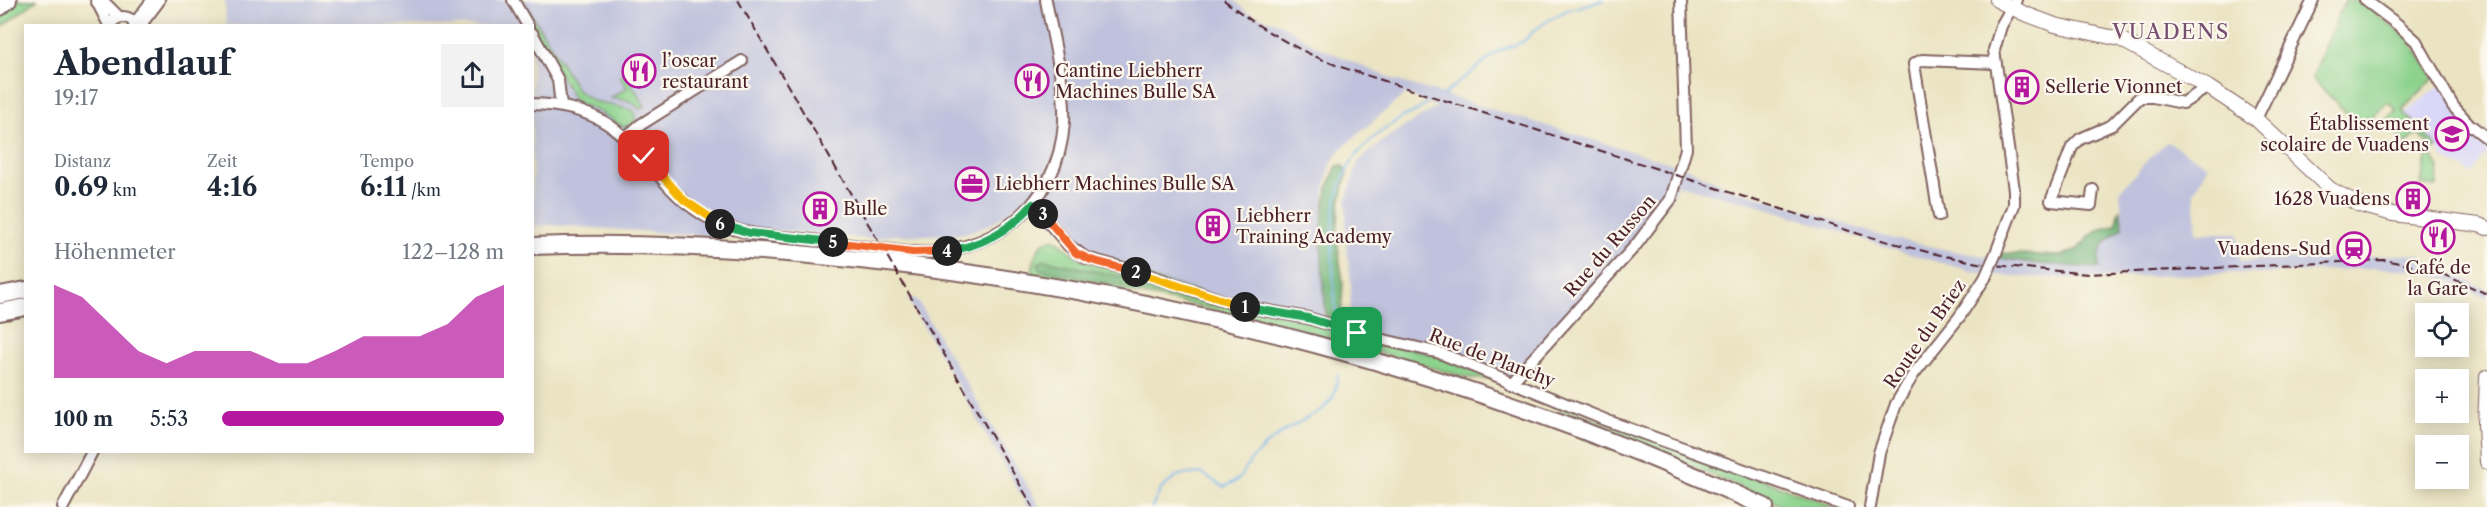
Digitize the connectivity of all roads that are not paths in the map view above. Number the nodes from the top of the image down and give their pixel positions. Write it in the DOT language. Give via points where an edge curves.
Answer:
graph roads {
  1 [pos="8,0"];
  2 [pos="96,0"];
  3 [pos="102,0"];
  4 [pos="156,0"];
  5 [pos="513,0"];
  6 [pos="1046,0"];
  7 [pos="1681,0"];
  8 [pos="1997,0"];
  9 [pos="2313,0"];
  10 [pos="2365,0"];
  11 [pos="2013,4"];
  12 [pos="0,7"];
  13 [pos="131,21"];
  14 [pos="108,24"];
  15 [pos="114,24"];
  16 [pos="527,24"];
  17 [pos="534,37"];
  18 [pos="742,62"];
  19 [pos="1995,63"];
  20 [pos="2208,87"];
  21 [pos="534,104"];
  22 [pos="561,106"];
  23 [pos="2256,119"];
  24 [pos="626,137"];
  25 [pos="2487,138"];
  26 [pos="2093,190"];
  27 [pos="1033,204"];
  28 [pos="1940,216"];
  29 [pos="2487,228"];
  30 [pos="534,239"];
  31 [pos="534,246"];
  32 [pos="688,247"];
  33 [pos="534,255"];
  34 [pos="24,290"];
  35 [pos="0,295"];
  36 [pos="24,297"];
  37 [pos="0,302"];
  38 [pos="24,307"];
  39 [pos="0,312"];
  40 [pos="2487,376"];
  41 [pos="1511,383"];
  42 [pos="91,453"];
  43 [pos="2487,462"];
  44 [pos="63,507"];
  45 [pos="1740,507"];
  46 [pos="1766,507"];
  47 [pos="1848,507"];
  48 [pos="1870,507"];
  1 -- 12 [label="highway"];
  2 -- 14 [label="street"];
  3 -- 13 [label="street"];
  4 -- 13 [label="highway"];
  5 -- 16 [label="street"];
  6 -- 27 [label="street" via="1064,103 1064,124 1056,163"];
  7 -- 41 [label="street, Rue du Russon" via="1686,149 1671,199 1636,245"];
  8 -- 11 [label="main road"];
  9 -- 23 [label="street"];
  10 -- 25 [label="street" via="2416,41 2453,106"];
  11 -- 19 [label="street, Route du Briez" via="1997,36"];
  11 -- 20 [label="main road" via="2055,25 2120,39"];
  13 -- 15 [label="street"];
  17 -- 22 [label="street" via="558,80"];
  18 -- 24 [label="street"];
  19 -- 28 [label="street" via="1922,60 1914,64"];
  19 -- 48 [label="street, Route du Briez, bridge" via="2014,205 1985,278 1896,404 1879,453"];
  20 -- 23 [label="main road"];
  20 -- 26 [label="street" via="2183,103 2140,97 2112,125 2077,141 2051,201 2091,205"];
  21 -- 22 [label="street"];
  22 -- 24 [label="street" via="597,117"];
  23 -- 29 [label="main road" via="2320,181 2360,205"];
  24 -- 27 [label="street" via="696,210 720,224 750,233 907,252 940,252 991,237"];
  27 -- 41 [label="street, Rue de Planchy" via="1068,245 1086,258 1244,307 1308,318 1440,353"];
  30 -- 32 [label="highway"];
  31 -- 32 [label="highway"];
  32 -- 46 [label="highway" via="958,271 1089,292 1241,325 1380,362 1508,403 1643,454"];
  33 -- 45 [label="highway" via="668,257 834,267 996,288 1158,317 1298,350 1465,400 1592,445"];
  34 -- 35 [label="highway"];
  36 -- 37 [label="highway"];
  38 -- 39 [label="highway"];
  40 -- 43 [label="main road"];
  41 -- 47 [label="street, Rue de Planchy"];
  42 -- 44 [label="street"];
}
